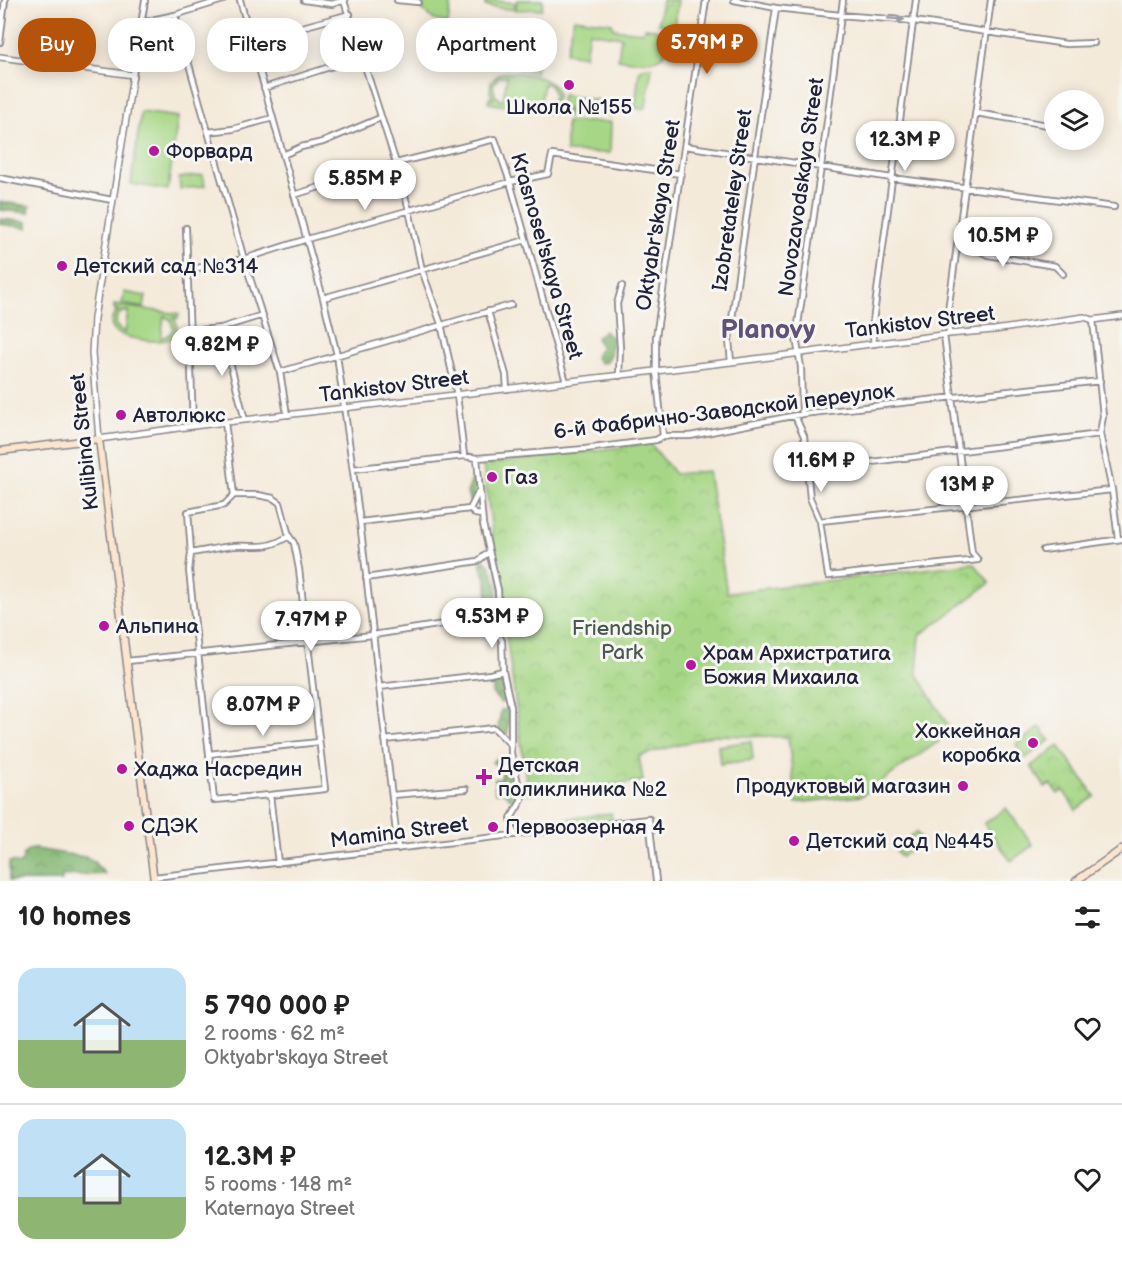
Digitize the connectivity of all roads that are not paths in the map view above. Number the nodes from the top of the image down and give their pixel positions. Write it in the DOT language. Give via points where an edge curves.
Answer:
graph roads {
  1 [pos="5,0"];
  2 [pos="144,0"];
  3 [pos="223,0"];
  4 [pos="240,0"];
  5 [pos="304,0"];
  6 [pos="345,0"];
  7 [pos="397,0"];
  8 [pos="706,0"];
  9 [pos="734,0"];
  10 [pos="843,0"];
  11 [pos="916,0"];
  12 [pos="991,0"];
  13 [pos="418,2"];
  14 [pos="776,8"];
  15 [pos="350,14"];
  16 [pos="175,15"];
  17 [pos="840,15"];
  18 [pos="142,18"];
  19 [pos="161,18"];
  20 [pos="245,18"];
  21 [pos="351,18"];
  22 [pos="914,21"];
  23 [pos="308,25"];
  24 [pos="986,32"];
  25 [pos="0,42"];
  26 [pos="1094,43"];
  27 [pos="0,57"];
  28 [pos="320,70"];
  29 [pos="134,72"];
  30 [pos="260,72"];
  31 [pos="366,72"];
  32 [pos="133,75"];
  33 [pos="264,88"];
  34 [pos="976,113"];
  35 [pos="273,118"];
  36 [pos="380,118"];
  37 [pos="1044,124"];
  38 [pos="208,132"];
  39 [pos="685,146"];
  40 [pos="283,155"];
  41 [pos="754,157"];
  42 [pos="396,163"];
  43 [pos="822,167"];
  44 [pos="681,174"];
  45 [pos="0,178"];
  46 [pos="892,178"];
  47 [pos="510,182"];
  48 [pos="966,187"];
  49 [pos="294,195"];
  50 [pos="112,200"];
  51 [pos="1114,207"];
  52 [pos="410,210"];
  53 [pos="186,228"];
  54 [pos="307,238"];
  55 [pos="526,240"];
  56 [pos="958,240"];
  57 [pos="244,260"];
  58 [pos="187,270"];
  59 [pos="422,270"];
  60 [pos="1063,274"];
  61 [pos="621,286"];
  62 [pos="323,298"];
  63 [pos="511,305"];
  64 [pos="488,311"];
  65 [pos="263,315"];
  66 [pos="1122,316"];
  67 [pos="1092,320"];
  68 [pos="441,324"];
  69 [pos="221,328"];
  70 [pos="190,331"];
  71 [pos="947,334"];
  72 [pos="874,344"];
  73 [pos="798,354"];
  74 [pos="337,355"];
  75 [pos="731,362"];
  76 [pos="656,371"];
  77 [pos="280,372"];
  78 [pos="619,376"];
  79 [pos="1100,381"];
  80 [pos="566,382"];
  81 [pos="507,389"];
  82 [pos="457,395"];
  83 [pos="953,399"];
  84 [pos="344,409"];
  85 [pos="802,414"];
  86 [pos="287,415"];
  87 [pos="795,416"];
  88 [pos="245,420"];
  89 [pos="225,422"];
  90 [pos="193,426"];
  91 [pos="1100,434"];
  92 [pos="663,436"];
  93 [pos="99,439"];
  94 [pos="0,451"];
  95 [pos="960,452"];
  96 [pos="464,456"];
  97 [pos="477,458"];
  98 [pos="353,469"];
  99 [pos="806,470"];
  100 [pos="480,488"];
  101 [pos="1112,490"];
  102 [pos="234,495"];
  103 [pos="967,505"];
  104 [pos="470,509"];
  105 [pos="482,515"];
  106 [pos="820,521"];
  107 [pos="360,522"];
  108 [pos="289,536"];
  109 [pos="1120,539"];
  110 [pos="1043,550"];
  111 [pos="489,552"];
  112 [pos="191,553"];
  113 [pos="366,578"];
  114 [pos="498,631"];
  115 [pos="373,635"];
  116 [pos="307,641"];
  117 [pos="199,654"];
  118 [pos="127,661"];
  119 [pos="503,671"];
  120 [pos="379,687"];
  121 [pos="385,740"];
  122 [pos="319,742"];
  123 [pos="510,744"];
  124 [pos="209,754"];
  125 [pos="466,789"];
  126 [pos="270,795"];
  127 [pos="392,795"];
  128 [pos="514,835"];
  129 [pos="398,849"];
  130 [pos="1122,849"];
  131 [pos="278,863"];
  132 [pos="154,879"];
  133 [pos="656,881"];
  134 [pos="1076,881"];
  1 -- 25 [label="street"];
  2 -- 18 [label="street, Kulibina Street"];
  3 -- 16 [label="street"];
  4 -- 20 [label="street"];
  5 -- 6 [label="street" via="332,4"];
  6 -- 15 [label="street"];
  7 -- 13 [label="street"];
  8 -- 39 [label="street, Oktyabr'skaya Street"];
  9 -- 14 [label="street"];
  10 -- 17 [label="street, Novozavodskaya Street"];
  11 -- 22 [label="street"];
  12 -- 24 [label="street"];
  14 -- 17 [label="street"];
  14 -- 41 [label="street, Izobretateley Street"];
  15 -- 21 [label="street"];
  15 -- 23 [label="street"];
  16 -- 19 [label="street"];
  16 -- 38 [label="street"];
  17 -- 22 [label="street, one-way"];
  17 -- 43 [label="street, Novozavodskaya Street"];
  22 -- 24 [label="street"];
  22 -- 46 [label="street"];
  24 -- 26 [label="street" via="1066,44"];
  24 -- 34 [label="street"];
  27 -- 32 [label="street"];
  28 -- 33 [label="street"];
  29 -- 32 [label="street, Kulibina Street"];
  30 -- 33 [label="street"];
  31 -- 36 [label="street"];
  32 -- 50 [label="street, Kulibina Street"];
  33 -- 35 [label="street"];
  34 -- 37 [label="street"];
  34 -- 48 [label="street"];
  35 -- 38 [label="street"];
  35 -- 40 [label="street"];
  36 -- 40 [label="street"];
  36 -- 42 [label="street"];
  38 -- 57 [label="street"];
  39 -- 41 [label="street"];
  39 -- 44 [label="street, Oktyabr'skaya Street"];
  40 -- 49 [label="street"];
  41 -- 43 [label="street"];
  41 -- 75 [label="street, Izobretateley Street" via="729,340"];
  42 -- 47 [label="street, Krasnosel'skaya Street" via="495,139"];
  42 -- 49 [label="street"];
  42 -- 52 [label="street"];
  43 -- 46 [label="street"];
  43 -- 73 [label="street, Novozavodskaya Street" via="796,338"];
  44 -- 47 [label="street" via="552,155 548,174"];
  44 -- 76 [label="street, Oktyabr'skaya Street" via="656,337"];
  45 -- 50 [label="street"];
  46 -- 48 [label="street"];
  46 -- 72 [label="street"];
  47 -- 52 [label="street"];
  47 -- 55 [label="street, Krasnosel'skaya Street"];
  48 -- 51 [label="street"];
  48 -- 56 [label="street"];
  49 -- 54 [label="street"];
  50 -- 93 [label="street, Kulibina Street" via="92,353"];
  52 -- 54 [label="street"];
  52 -- 59 [label="street"];
  53 -- 58 [label="street"];
  54 -- 57 [label="street"];
  54 -- 62 [label="street"];
  55 -- 59 [label="street"];
  55 -- 80 [label="street, Krasnosel'skaya Street"];
  56 -- 60 [label="street" via="988,255 1055,266"];
  56 -- 71 [label="street"];
  57 -- 58 [label="street"];
  57 -- 65 [label="street"];
  58 -- 70 [label="street"];
  59 -- 62 [label="street"];
  59 -- 68 [label="street"];
  61 -- 78 [label="street" via="617,304"];
  62 -- 74 [label="street"];
  63 -- 64 [label="street"];
  64 -- 68 [label="street"];
  64 -- 81 [label="street"];
  65 -- 69 [label="street"];
  65 -- 77 [label="street"];
  66 -- 67 [label="street, Tankistov Street"];
  67 -- 71 [label="street, Tankistov Street" via="1084,317"];
  67 -- 79 [label="street"];
  68 -- 74 [label="street"];
  68 -- 82 [label="street"];
  69 -- 70 [label="street"];
  69 -- 88 [label="street"];
  70 -- 90 [label="street"];
  71 -- 72 [label="street, Tankistov Street"];
  71 -- 83 [label="street"];
  72 -- 73 [label="street, Tankistov Street"];
  73 -- 75 [label="street, Tankistov Street"];
  73 -- 85 [label="street, Novozavodskaya Street"];
  74 -- 77 [label="street"];
  74 -- 84 [label="street"];
  75 -- 76 [label="street, Tankistov Street"];
  76 -- 78 [label="street, Tankistov Street"];
  76 -- 92 [label="street, Oktyabr'skaya Street"];
  77 -- 86 [label="street"];
  78 -- 80 [label="street, Tankistov Street"];
  79 -- 83 [label="street, 6-й Фабрично-Заводской переулок"];
  79 -- 91 [label="street"];
  80 -- 81 [label="street, Tankistov Street"];
  81 -- 82 [label="street, Tankistov Street"];
  82 -- 84 [label="street, Tankistov Street"];
  82 -- 96 [label="street"];
  83 -- 85 [label="street, 6-й Фабрично-Заводской переулок"];
  83 -- 95 [label="street"];
  84 -- 86 [label="street, Tankistov Street"];
  84 -- 98 [label="street"];
  85 -- 87 [label="street, 6-й Фабрично-Заводской переулок"];
  86 -- 88 [label="street, Tankistov Street"];
  87 -- 92 [label="street, 6-й Фабрично-Заводской переулок" via="690,436"];
  87 -- 99 [label="street" via="804,436"];
  88 -- 89 [label="street, Tankistov Street"];
  89 -- 90 [label="street, Tankistov Street"];
  89 -- 102 [label="street"];
  90 -- 93 [label="street, Tankistov Street"];
  91 -- 95 [label="street"];
  91 -- 101 [label="street"];
  92 -- 97 [label="street, 6-й Фабрично-Заводской переулок" via="585,449"];
  93 -- 94 [label="main road, Tankistov Street"];
  93 -- 118 [label="main road, Kulibina Street"];
  95 -- 99 [label="street"];
  95 -- 103 [label="street"];
  96 -- 97 [label="street, 6-й Фабрично-Заводской переулок"];
  96 -- 98 [label="street, 6-й Фабрично-Заводской переулок"];
  97 -- 100 [label="street"];
  98 -- 107 [label="street"];
  99 -- 106 [label="street" via="810,498"];
  100 -- 104 [label="street"];
  100 -- 105 [label="street"];
  101 -- 103 [label="street"];
  101 -- 109 [label="street"];
  102 -- 108 [label="street" via="258,495 280,503"];
  102 -- 112 [label="street" via="224,505 188,512"];
  103 -- 106 [label="street"];
  103 -- 106 [label="street" via="972,552 978,560 828,576"];
  104 -- 105 [label="street"];
  104 -- 107 [label="street"];
  105 -- 111 [label="street"];
  107 -- 113 [label="street"];
  108 -- 112 [label="street" via="276,544"];
  108 -- 116 [label="street" via="296,552"];
  109 -- 110 [label="street"];
  111 -- 113 [label="street" via="478,561"];
  111 -- 114 [label="street" via="498,590"];
  112 -- 117 [label="street" via="189,570"];
  113 -- 115 [label="street"];
  114 -- 115 [label="street" via="476,620"];
  114 -- 119 [label="street"];
  115 -- 116 [label="street"];
  115 -- 120 [label="street"];
  116 -- 117 [label="street"];
  116 -- 122 [label="street"];
  117 -- 118 [label="street"];
  117 -- 124 [label="street"];
  118 -- 132 [label="main road, Kulibina Street"];
  119 -- 120 [label="street"];
  119 -- 123 [label="street" via="511,707"];
  120 -- 121 [label="street"];
  121 -- 123 [label="street" via="494,728"];
  121 -- 127 [label="street"];
  122 -- 124 [label="street"];
  122 -- 126 [label="street" via="325,789"];
  123 -- 128 [label="street" via="522,800 511,818"];
  124 -- 126 [label="street" via="214,800"];
  125 -- 127 [label="street"];
  126 -- 131 [label="street"];
  127 -- 129 [label="street"];
  128 -- 129 [label="street, Mamina Street"];
  128 -- 133 [label="street, Mamina Street" via="649,819"];
  129 -- 131 [label="street, Mamina Street"];
  130 -- 134 [label="main road"];
  131 -- 132 [label="street, Mamina Street"];
}
